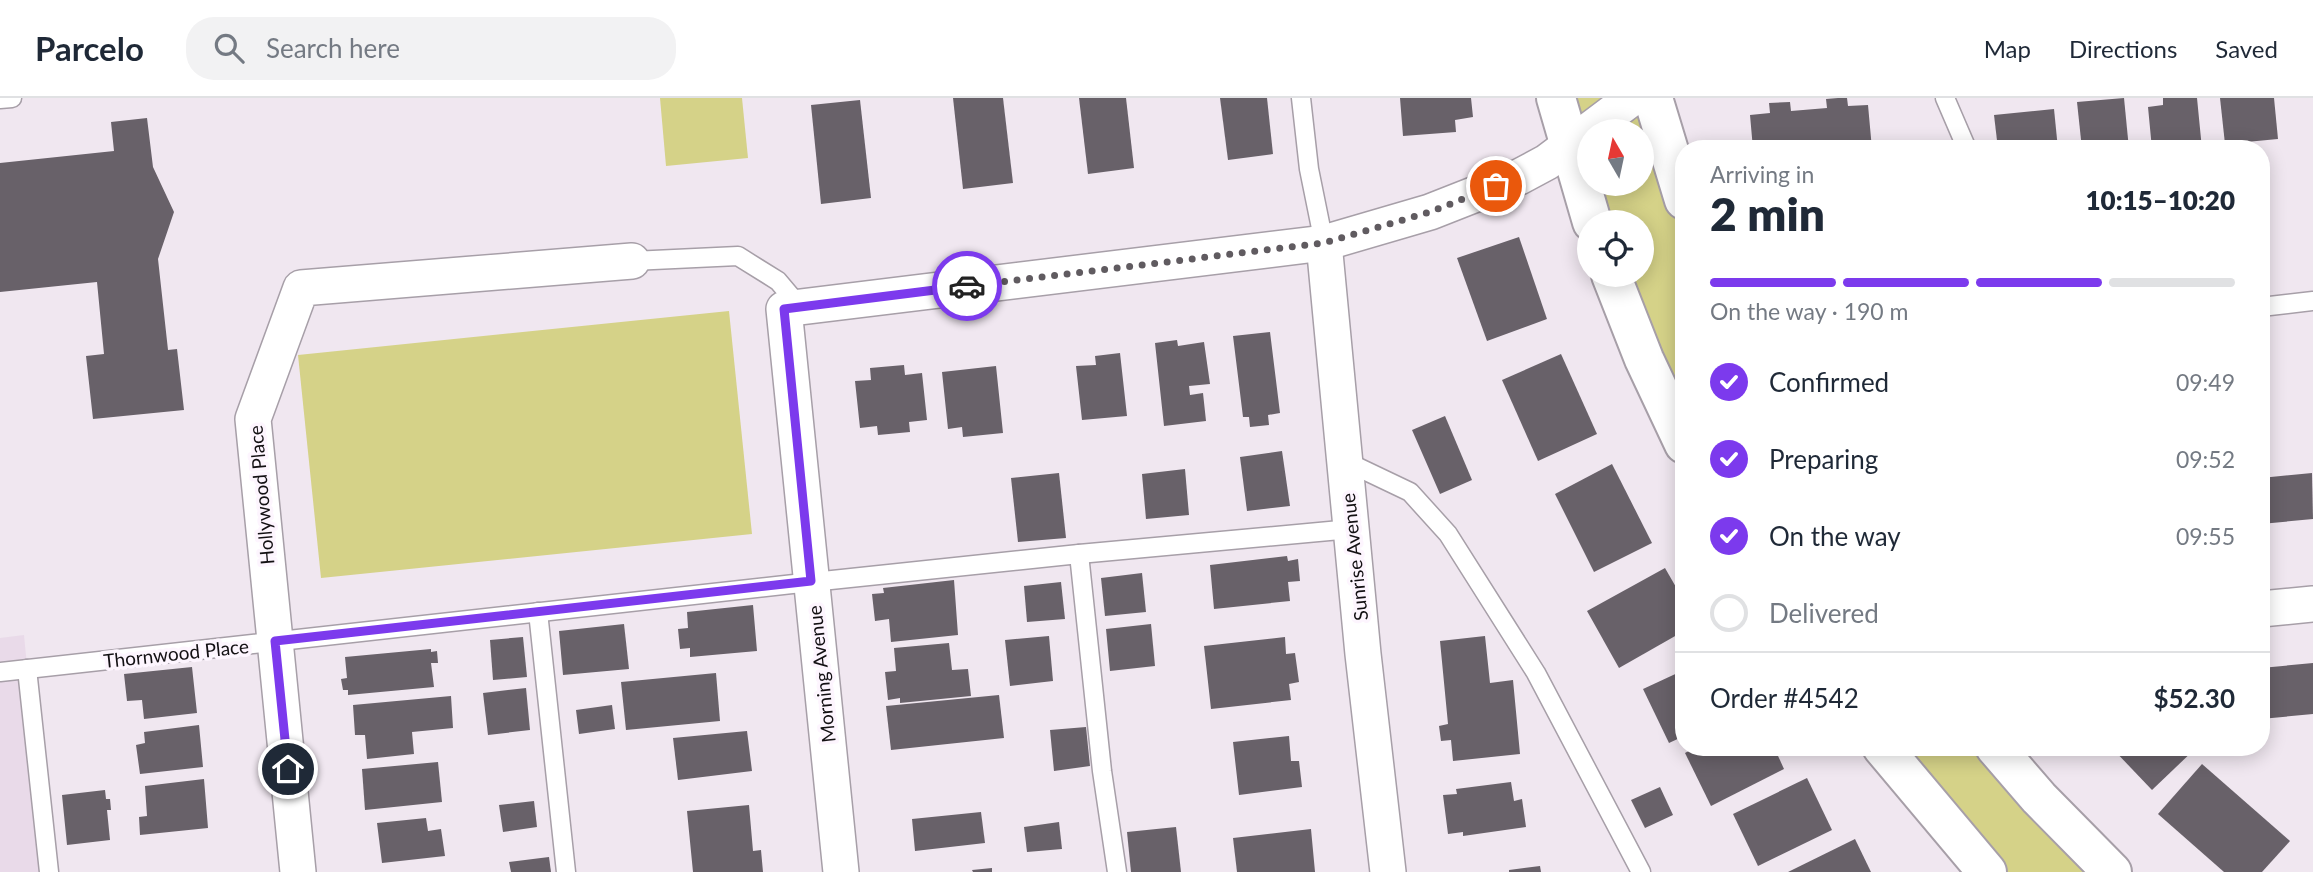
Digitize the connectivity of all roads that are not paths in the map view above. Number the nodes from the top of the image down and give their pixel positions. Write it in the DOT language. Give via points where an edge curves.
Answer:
graph roads {
  1 [pos="12,98"];
  2 [pos="1301,98"];
  3 [pos="1556,98"];
  4 [pos="1632,98"];
  5 [pos="1653,98"];
  6 [pos="1945,98"];
  7 [pos="0,99"];
  8 [pos="1963,140"];
  9 [pos="1569,147"];
  10 [pos="1675,170"];
  11 [pos="1588,210"];
  12 [pos="1324,243"];
  13 [pos="632,261"];
  14 [pos="1616,287"];
  15 [pos="2313,301"];
  16 [pos="2270,306"];
  17 [pos="792,308"];
  18 [pos="1675,424"];
  19 [pos="1345,461"];
  20 [pos="1351,529"];
  21 [pos="1079,554"];
  22 [pos="811,581"];
  23 [pos="2313,604"];
  24 [pos="2270,608"];
  25 [pos="538,612"];
  26 [pos="275,641"];
  27 [pos="27,669"];
  28 [pos="0,672"];
  29 [pos="1890,756"];
  30 [pos="2003,756"];
  31 [pos="49,872"];
  32 [pos="298,872"];
  33 [pos="566,872"];
  34 [pos="841,872"];
  35 [pos="1117,872"];
  36 [pos="1388,872"];
  37 [pos="1641,872"];
  38 [pos="1987,872"];
  39 [pos="2112,872"];
  1 -- 7 [label="lane"];
  2 -- 12 [label="lane"];
  3 -- 9 [label="main road"];
  4 -- 9 [label="street"];
  5 -- 10 [label="main road"];
  6 -- 8 [label="lane"];
  9 -- 11 [label="main road"];
  9 -- 12 [label="street" via="1518,177 1430,212"];
  12 -- 17 [label="street"];
  12 -- 19 [label="street, Sunrise Avenue"];
  13 -- 17 [label="lane" via="738,256 778,281"];
  13 -- 26 [label="street, Hollywood Place" via="301,288 253,419"];
  14 -- 18 [label="main road"];
  15 -- 16 [label="lane"];
  17 -- 22 [label="street, Morning Avenue"];
  19 -- 20 [label="street, Sunrise Avenue"];
  19 -- 37 [label="lane" via="1410,492 1448,534 1536,673"];
  20 -- 21 [label="lane, Thornwood Place"];
  20 -- 36 [label="street, Sunrise Avenue"];
  21 -- 22 [label="lane, Thornwood Place"];
  21 -- 35 [label="lane"];
  22 -- 25 [label="lane, Thornwood Place"];
  22 -- 34 [label="street, Morning Avenue"];
  23 -- 24 [label="street"];
  25 -- 26 [label="lane, Thornwood Place"];
  25 -- 33 [label="lane"];
  26 -- 27 [label="lane, Thornwood Place"];
  26 -- 32 [label="street, Hollywood Place"];
  27 -- 28 [label="lane, Thornwood Place"];
  27 -- 31 [label="lane"];
  29 -- 38 [label="main road"];
  30 -- 39 [label="main road"];
}
